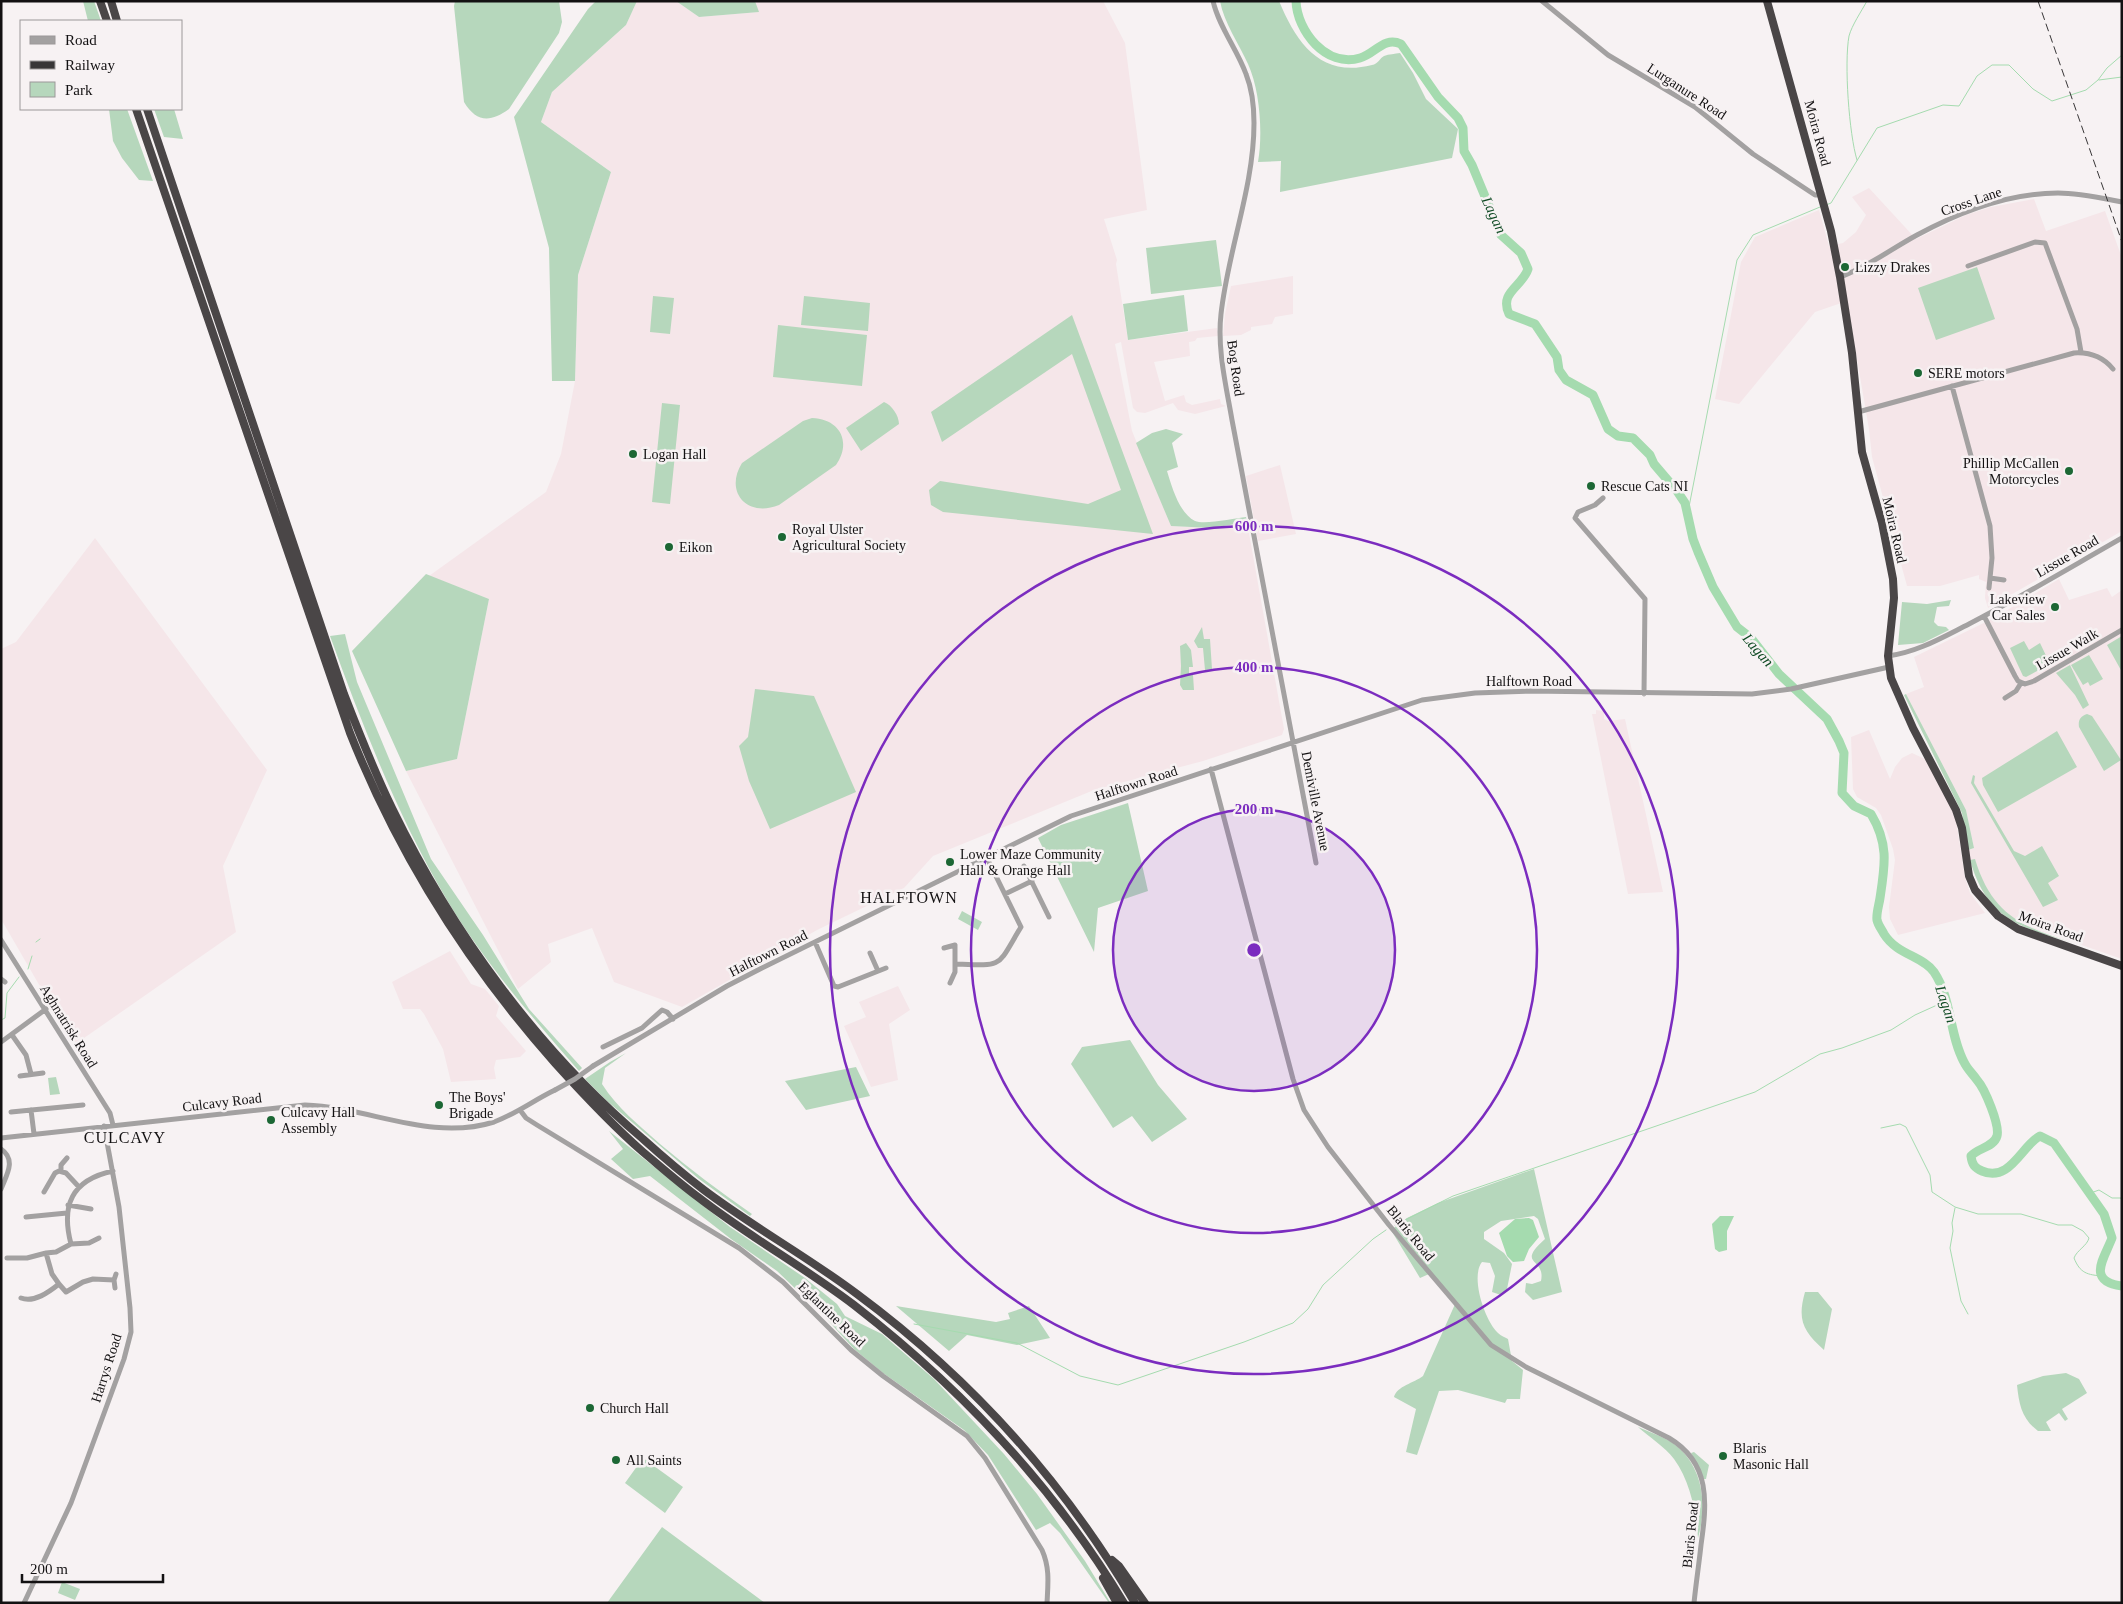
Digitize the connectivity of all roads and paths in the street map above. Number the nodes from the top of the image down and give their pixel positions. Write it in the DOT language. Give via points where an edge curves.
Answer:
graph roads {
  1 [pos="100,1"];
  2 [pos="111,1"];
  3 [pos="1213,1"];
  4 [pos="1542,1"];
  5 [pos="1767,1"];
  6 [pos="107,20"];
  7 [pos="117,20"];
  8 [pos="136,110"];
  9 [pos="147,110"];
  10 [pos="1823,202"];
  11 [pos="2122,202"];
  12 [pos="1968,266"];
  13 [pos="1840,277"];
  14 [pos="2081,352"];
  15 [pos="2113,369"];
  16 [pos="1952,386"];
  17 [pos="1858,412"];
  18 [pos="1603,498"];
  19 [pos="2122,538"];
  20 [pos="1990,578"];
  21 [pos="2004,580"];
  22 [pos="1989,588"];
  23 [pos="1984,616"];
  24 [pos="2122,630"];
  25 [pos="1888,656"];
  26 [pos="1889,668"];
  27 [pos="2021,683"];
  28 [pos="1644,694"];
  29 [pos="2005,698"];
  30 [pos="1293,743"];
  31 [pos="1211,769"];
  32 [pos="987,858"];
  33 [pos="1316,863"];
  34 [pos="1024,866"];
  35 [pos="1032,881"];
  36 [pos="1005,894"];
  37 [pos="1049,917"];
  38 [pos="2,942"];
  39 [pos="815,942"];
  40 [pos="944,948"];
  41 [pos="870,953"];
  42 [pos="955,964"];
  43 [pos="2122,966"];
  44 [pos="886,968"];
  45 [pos="878,971"];
  46 [pos="950,983"];
  47 [pos="46,1009"];
  48 [pos="673,1019"];
  49 [pos="12,1035"];
  50 [pos="1,1042"];
  51 [pos="603,1047"];
  52 [pos="43,1073"];
  53 [pos="31,1074"];
  54 [pos="20,1076"];
  55 [pos="555,1090"];
  56 [pos="83,1105"];
  57 [pos="31,1110"];
  58 [pos="520,1110"];
  59 [pos="11,1112"];
  60 [pos="113,1125"];
  61 [pos="104,1126"];
  62 [pos="34,1134"];
  63 [pos="1,1138"];
  64 [pos="1,1150"];
  65 [pos="67,1158"];
  66 [pos="61,1171"];
  67 [pos="113,1171"];
  68 [pos="79,1187"];
  69 [pos="1,1189"];
  70 [pos="44,1192"];
  71 [pos="68,1205"];
  72 [pos="91,1209"];
  73 [pos="67,1213"];
  74 [pos="26,1217"];
  75 [pos="99,1238"];
  76 [pos="71,1244"];
  77 [pos="46,1253"];
  78 [pos="7,1258"];
  79 [pos="116,1274"];
  80 [pos="114,1280"];
  81 [pos="59,1284"];
  82 [pos="115,1288"];
  83 [pos="21,1298"];
  84 [pos="1087,1546"];
  85 [pos="1103,1552"];
  86 [pos="24,1603"];
  87 [pos="1047,1603"];
  88 [pos="1117,1603"];
  89 [pos="1124,1603"];
  90 [pos="1135,1603"];
  91 [pos="1145,1603"];
  92 [pos="1694,1603"];
  1 -- 6 [label="highway"];
  2 -- 7 [label="highway"];
  3 -- 30 [label="street, Bog Road" via="1246,74 1254,123 1252,154 1221,313 1221,352"];
  4 -- 10 [label="street, Lurganure Road" via="1608,55 1695,106 1763,161"];
  5 -- 10 [label="highway, Moira Road"];
  8 -- 84 [label="highway" via="350,732 410,862 460,943 527,1032 640,1150 698,1197 846,1299 940,1377 1028,1469"];
  9 -- 85 [label="highway" via="348,704 392,810 455,920 528,1020 612,1111 705,1191 847,1286 939,1362 1035,1461"];
  10 -- 13 [label="highway, Moira Road"];
  11 -- 13 [label="street, Cross Lane" via="2058,193 2000,202 1945,221 1859,270"];
  12 -- 14 [label="street" via="2035,242 2045,243 2077,329"];
  13 -- 17 [label="highway, Moira Road"];
  14 -- 15 [label="street" via="2098,357"];
  14 -- 16 [label="street"];
  16 -- 17 [label="street"];
  16 -- 20 [label="street" via="1990,526"];
  17 -- 25 [label="highway, Moira Road" via="1862,452 1882,523 1893,579"];
  18 -- 28 [label="street" via="1578,512 1575,518 1645,599"];
  19 -- 23 [label="street, Lissue Road"];
  20 -- 21 [label="street"];
  20 -- 22 [label="street"];
  23 -- 25 [label="street, Lissue Road" via="1929,644"];
  23 -- 27 [label="street"];
  24 -- 27 [label="street, Lissue Walk" via="2034,681"];
  25 -- 26 [label="highway, Moira Road"];
  26 -- 28 [label="street, Halftown Road" via="1779,691"];
  26 -- 43 [label="highway, Moira Road" via="1900,700 1956,810 1967,864 1976,890 1989,907 2027,933"];
  27 -- 29 [label="street, Lissue Walk"];
  28 -- 30 [label="street, Halftown Road" via="1530,691 1440,697"];
  30 -- 31 [label="street, Halftown Road"];
  30 -- 33 [label="street, Demiville Avenue"];
  31 -- 32 [label="street, Halftown Road" via="1071,816"];
  31 -- 92 [label="street, Blaris Road" via="1293,1079 1308,1119 1389,1225 1490,1345 1526,1367 1669,1438 1686,1451 1698,1469 1705,1496"];
  32 -- 36 [label="street"];
  32 -- 39 [label="street, Halftown Road"];
  34 -- 35 [label="street"];
  35 -- 36 [label="street"];
  35 -- 37 [label="street"];
  36 -- 42 [label="street" via="1021,927 1005,956 989,965"];
  38 -- 47 [label="street, Aghnatrisk Road"];
  39 -- 45 [label="street" via="834,986"];
  39 -- 48 [label="street, Halftown Road" via="727,986"];
  40 -- 42 [label="street" via="955,945"];
  41 -- 45 [label="street"];
  42 -- 46 [label="street"];
  44 -- 45 [label="street"];
  47 -- 49 [label="street"];
  47 -- 60 [label="street, Aghnatrisk Road" via="110,1113"];
  48 -- 51 [label="street" via="662,1010 642,1028"];
  48 -- 55 [label="street, Halftown Road, bridge"];
  49 -- 50 [label="street"];
  49 -- 53 [label="street" via="26,1055"];
  52 -- 53 [label="street"];
  53 -- 54 [label="street"];
  55 -- 58 [label="street, Culcavy Road"];
  56 -- 57 [label="street"];
  57 -- 59 [label="street"];
  57 -- 62 [label="street"];
  58 -- 60 [label="street, Culcavy Road" via="494,1122 452,1129 305,1105"];
  58 -- 87 [label="street, Eglantine Road" via="537,1125 739,1248 799,1297 851,1350 967,1436 985,1458 1042,1550 1048,1565"];
  60 -- 61 [label="street, Culcavy Road"];
  61 -- 62 [label="street, Culcavy Road"];
  61 -- 67 [label="street, Harrys Road"];
  62 -- 63 [label="street, Culcavy Road"];
  64 -- 69 [label="street" via="10,1159"];
  65 -- 66 [label="street"];
  66 -- 68 [label="street"];
  66 -- 70 [label="street" via="55,1173"];
  67 -- 68 [label="street"];
  67 -- 86 [label="street, Harrys Road" via="125,1259 130,1338 71,1503"];
  68 -- 71 [label="street" via="71,1195"];
  71 -- 72 [label="street"];
  71 -- 73 [label="street"];
  73 -- 74 [label="street"];
  73 -- 76 [label="street"];
  75 -- 76 [label="street" via="89,1243"];
  76 -- 77 [label="street"];
  77 -- 78 [label="street" via="27,1258"];
  77 -- 81 [label="street" via="52,1274"];
  79 -- 80 [label="street"];
  80 -- 81 [label="street" via="93,1279 66,1292"];
  80 -- 82 [label="street"];
  81 -- 83 [label="street" via="36,1298"];
  84 -- 88 [label="highway"];
  84 -- 89 [label="highway"];
  85 -- 90 [label="highway"];
  85 -- 91 [label="highway" via="1119,1566"];
}
